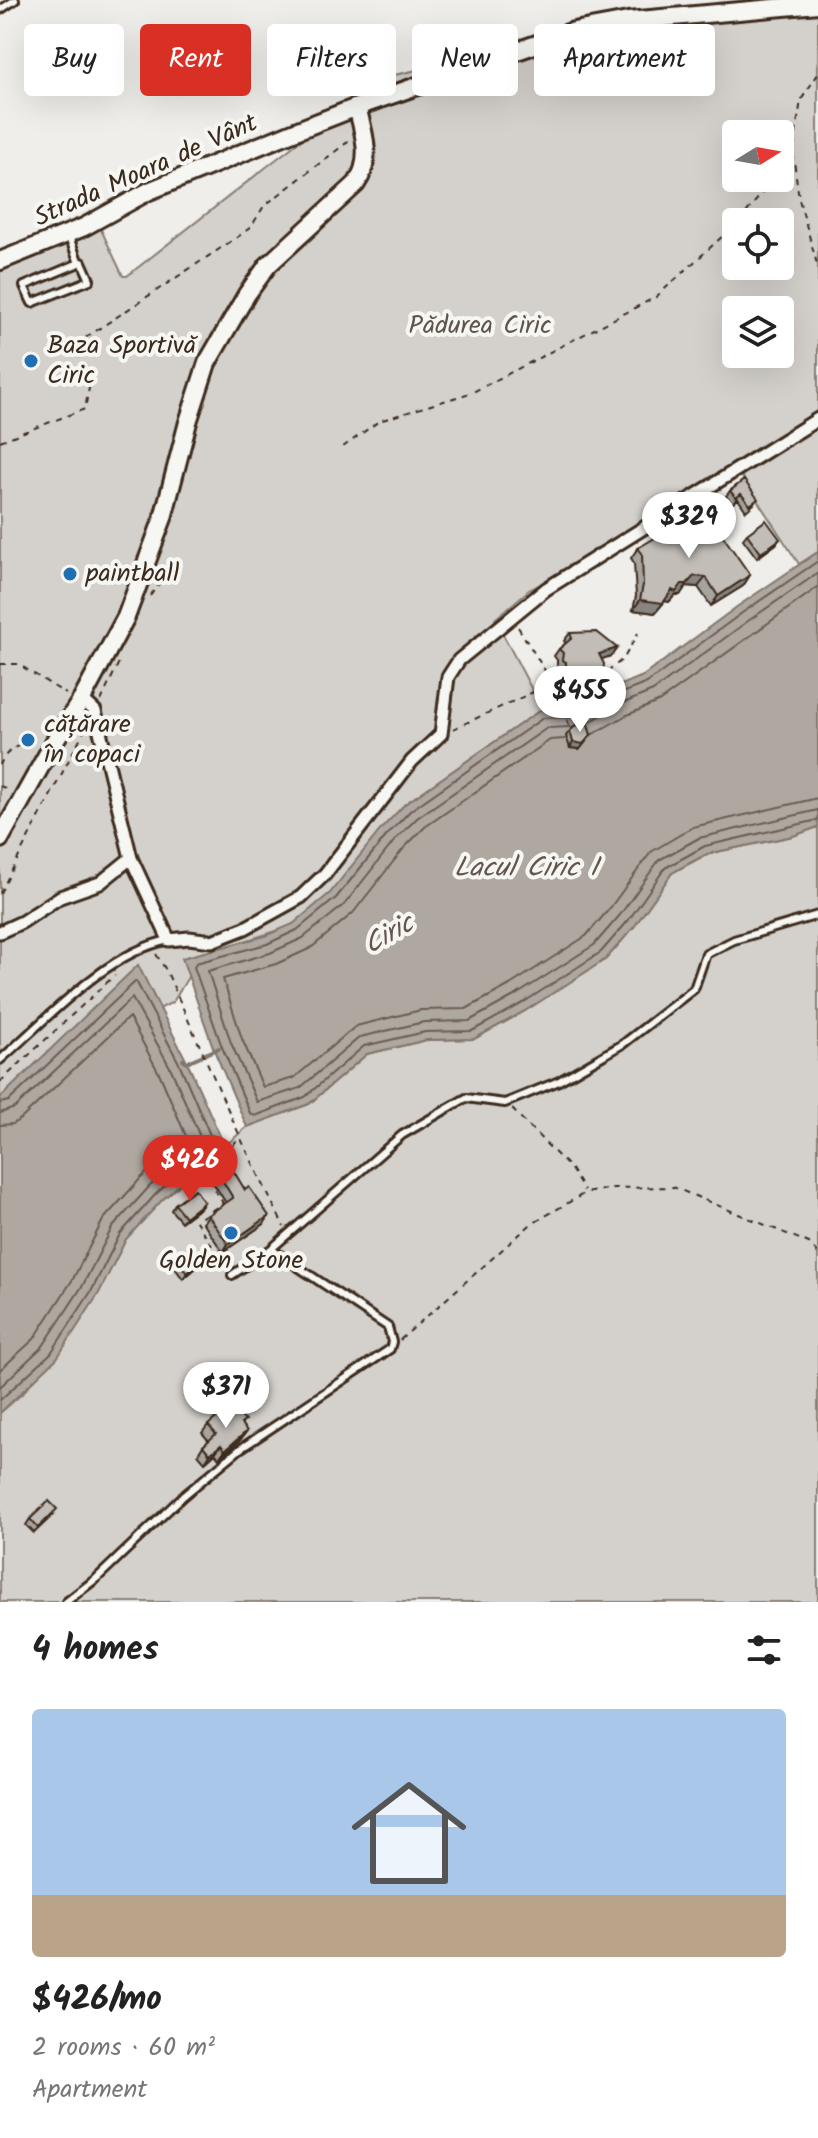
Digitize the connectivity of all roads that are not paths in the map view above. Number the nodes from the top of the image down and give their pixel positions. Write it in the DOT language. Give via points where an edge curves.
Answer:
graph roads {
  1 [pos="15,0"];
  2 [pos="818,4"];
  3 [pos="0,10"];
  4 [pos="357,107"];
  5 [pos="67,233"];
  6 [pos="0,261"];
  7 [pos="79,263"];
  8 [pos="818,419"];
  9 [pos="82,699"];
  10 [pos="0,839"];
  11 [pos="131,858"];
  12 [pos="818,915"];
  13 [pos="0,932"];
  14 [pos="169,940"];
  15 [pos="0,1060"];
  16 [pos="271,1249"];
  17 [pos="232,1275"];
  18 [pos="66,1602"];
  1 -- 3 [label="lane"];
  2 -- 4 [label="main road, Strada Moara de Vânt" via="628,21 574,31"];
  4 -- 5 [label="main road, Strada Moara de Vânt" via="149,191"];
  4 -- 9 [label="main road" via="367,150 365,171 268,265 207,363 149,563"];
  5 -- 6 [label="main road, Strada Moara de Vânt"];
  5 -- 7 [label="lane"];
  7 -- 7 [label="lane" via="24,286 32,303 90,280"];
  8 -- 14 [label="street" via="546,589 459,660 448,677 441,734 412,761 325,874 301,897 212,941"];
  9 -- 10 [label="main road"];
  9 -- 11 [label="street" via="95,711"];
  11 -- 13 [label="street" via="100,883 60,897"];
  11 -- 14 [label="street"];
  12 -- 16 [label="lane" via="734,940 706,954 694,989 623,1044 559,1081 505,1103 466,1098 402,1135"];
  14 -- 15 [label="lane" via="150,944 102,971"];
  16 -- 17 [label="lane"];
  16 -- 18 [label="lane" via="388,1327 390,1349 240,1449"];
}
